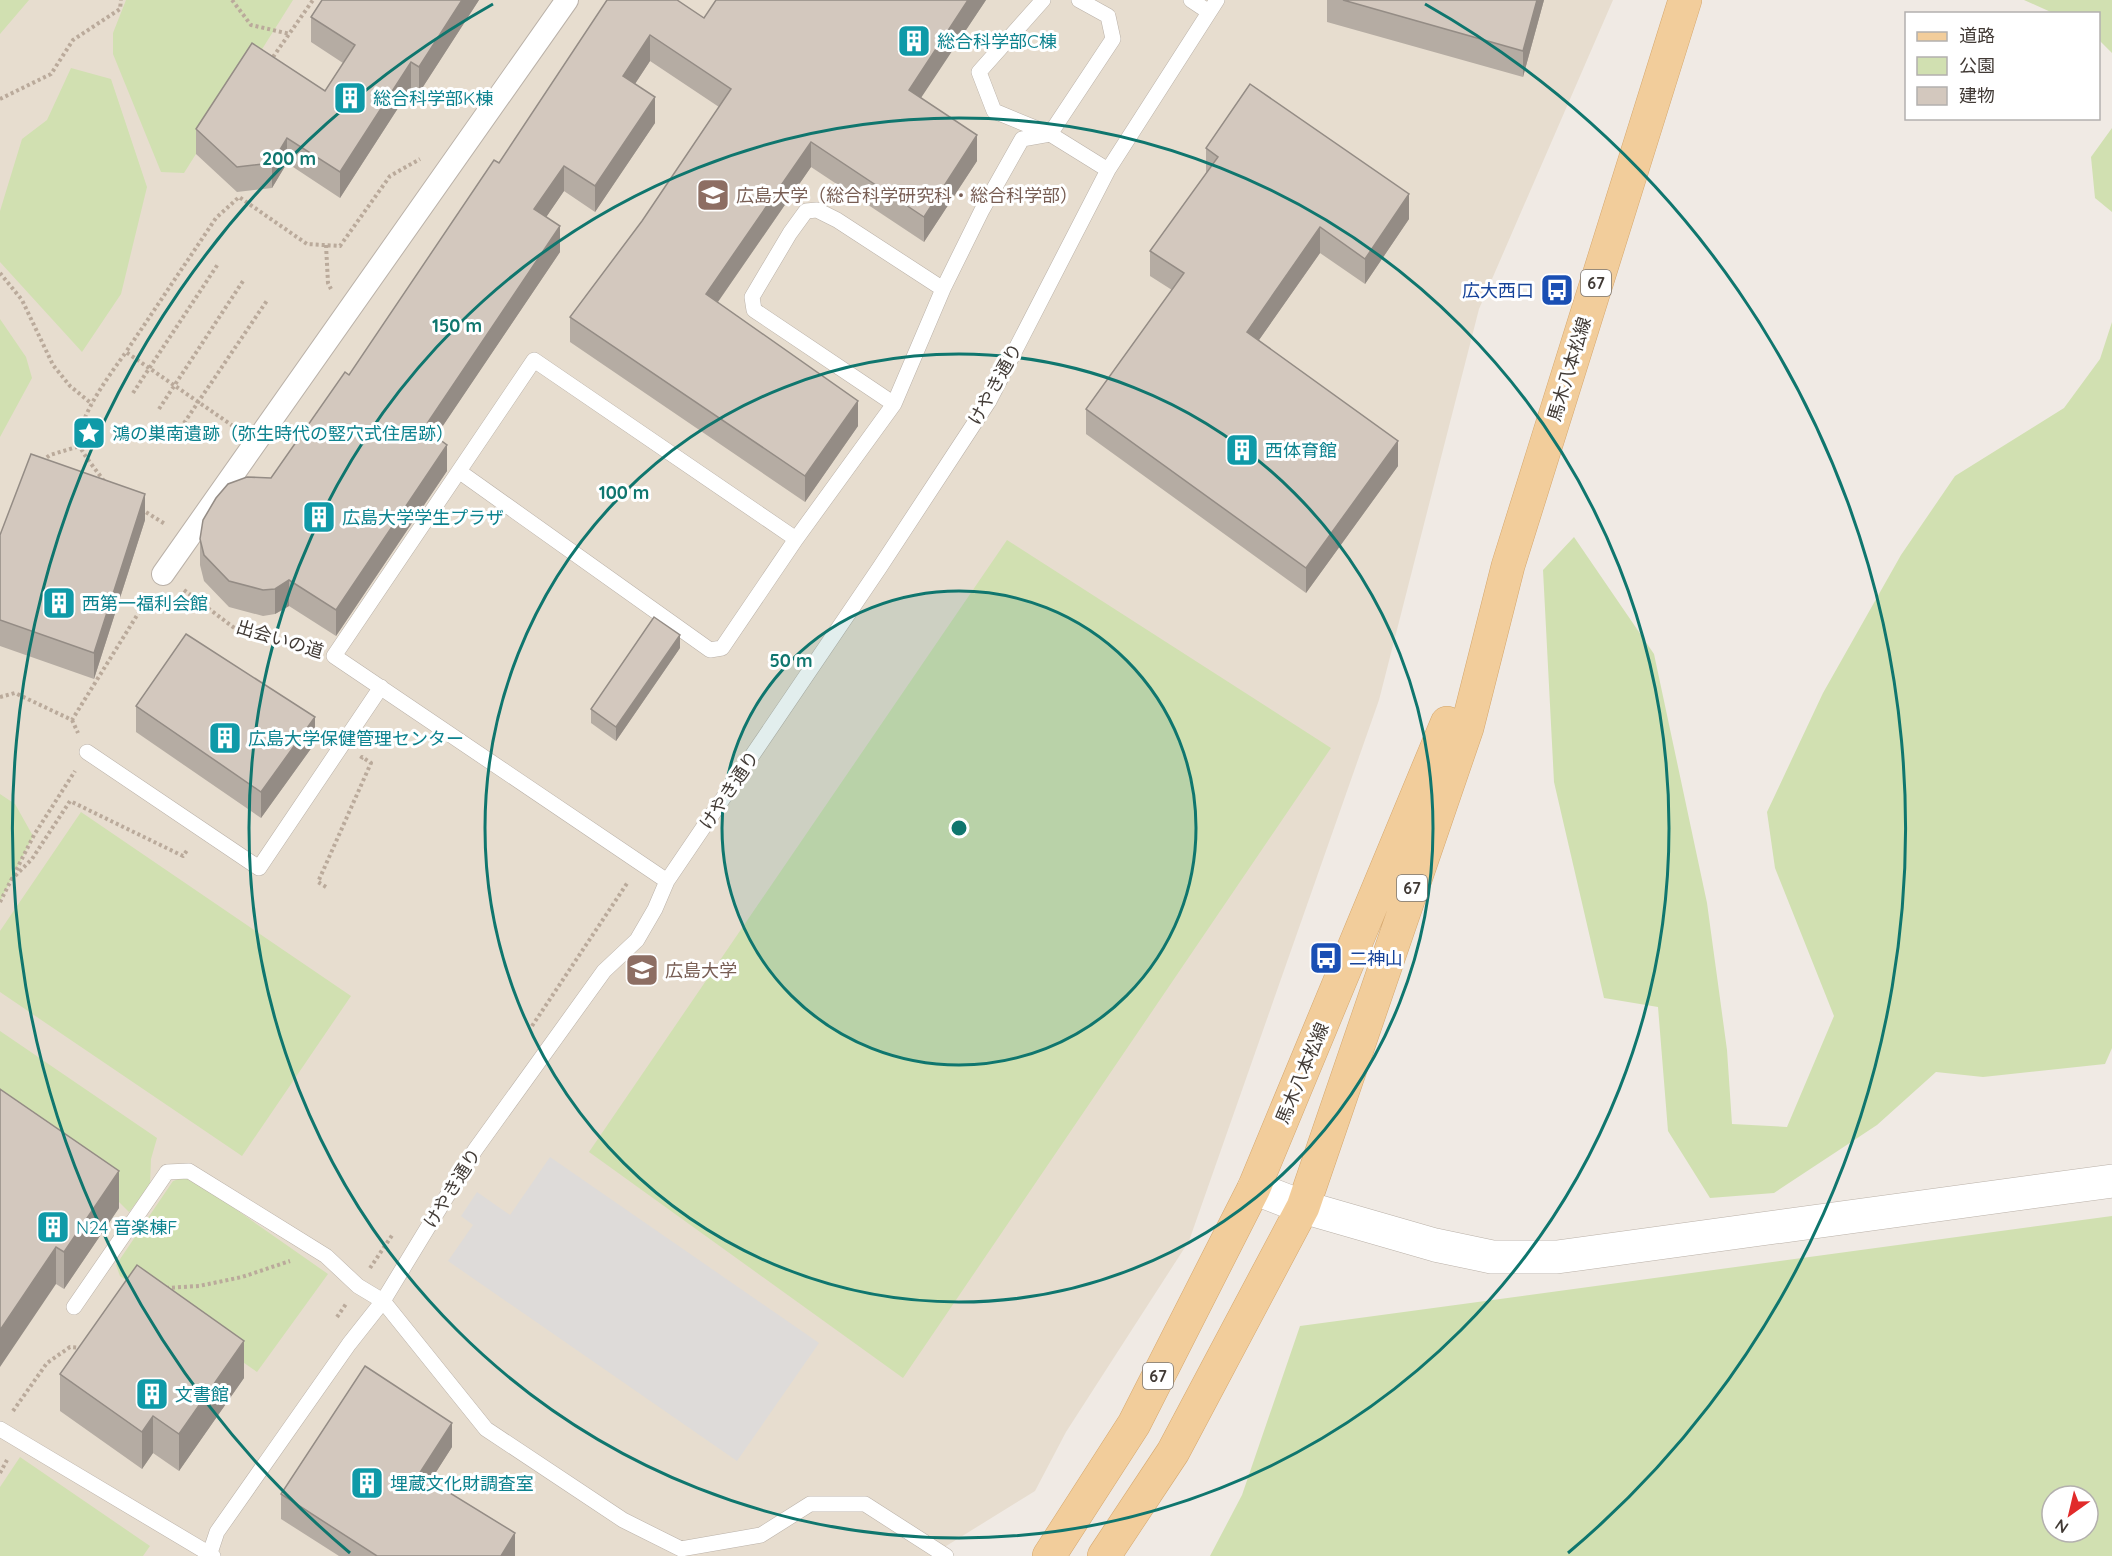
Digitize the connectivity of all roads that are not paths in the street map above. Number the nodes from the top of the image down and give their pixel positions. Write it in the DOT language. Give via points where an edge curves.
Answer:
graph roads {
  1 [pos="567,0"];
  2 [pos="1042,0"];
  3 [pos="1079,0"];
  4 [pos="1191,0"];
  5 [pos="1685,0"];
  6 [pos="1213,6"];
  7 [pos="1050,134"];
  8 [pos="1108,170"];
  9 [pos="943,289"];
  10 [pos="894,404"];
  11 [pos="460,472"];
  12 [pos="796,539"];
  13 [pos="1508,566"];
  14 [pos="162,574"];
  15 [pos="381,687"];
  16 [pos="87,752"];
  17 [pos="667,881"];
  18 [pos="2112,1181"];
  19 [pos="1254,1188"];
  20 [pos="1303,1207"];
  21 [pos="383,1301"];
  22 [pos="74,1307"];
  23 [pos="1,1430"];
  24 [pos="211,1555"];
  25 [pos="946,1556"];
  26 [pos="1048,1556"];
  27 [pos="1104,1556"];
  1 -- 14 [label="street"];
  2 -- 7 [label="lane" via="979,72 994,111"];
  3 -- 7 [label="lane" via="1108,16 1113,39"];
  4 -- 6 [label="lane"];
  5 -- 13 [label="main road, 馬木八本松線 / 67"];
  6 -- 8 [label="lane, けやき通り"];
  7 -- 8 [label="lane"];
  7 -- 9 [label="lane" via="1022,139"];
  8 -- 17 [label="lane, けやき通り" via="989,401"];
  9 -- 10 [label="lane"];
  9 -- 10 [label="lane" via="817,210 806,211 752,297 754,310"];
  10 -- 12 [label="lane"];
  11 -- 12 [label="lane" via="710,650 722,648"];
  11 -- 12 [label="lane" via="534,360"];
  11 -- 15 [label="lane, 出会いの道" via="334,656"];
  13 -- 19 [label="main road, 馬木八本松線 / 67"];
  13 -- 20 [label="main road, 馬木八本松線 / 67" via="1467,728"];
  15 -- 16 [label="lane" via="259,868"];
  15 -- 17 [label="lane, 出会いの道"];
  17 -- 21 [label="lane, けやき通り" via="637,940 604,971 471,1155"];
  18 -- 20 [label="street" via="1557,1257 1492,1257"];
  19 -- 20 [label="street"];
  19 -- 26 [label="main road, 馬木八本松線 / 67" via="1134,1424"];
  20 -- 27 [label="main road, 馬木八本松線 / 67" via="1173,1452"];
  21 -- 22 [label="lane" via="358,1286 326,1256 189,1171 167,1172"];
  21 -- 24 [label="lane, けやき通り" via="217,1532"];
  21 -- 25 [label="lane" via="486,1429 623,1520 681,1548 761,1535 810,1504 866,1504"];
  23 -- 24 [label="lane"];
}
